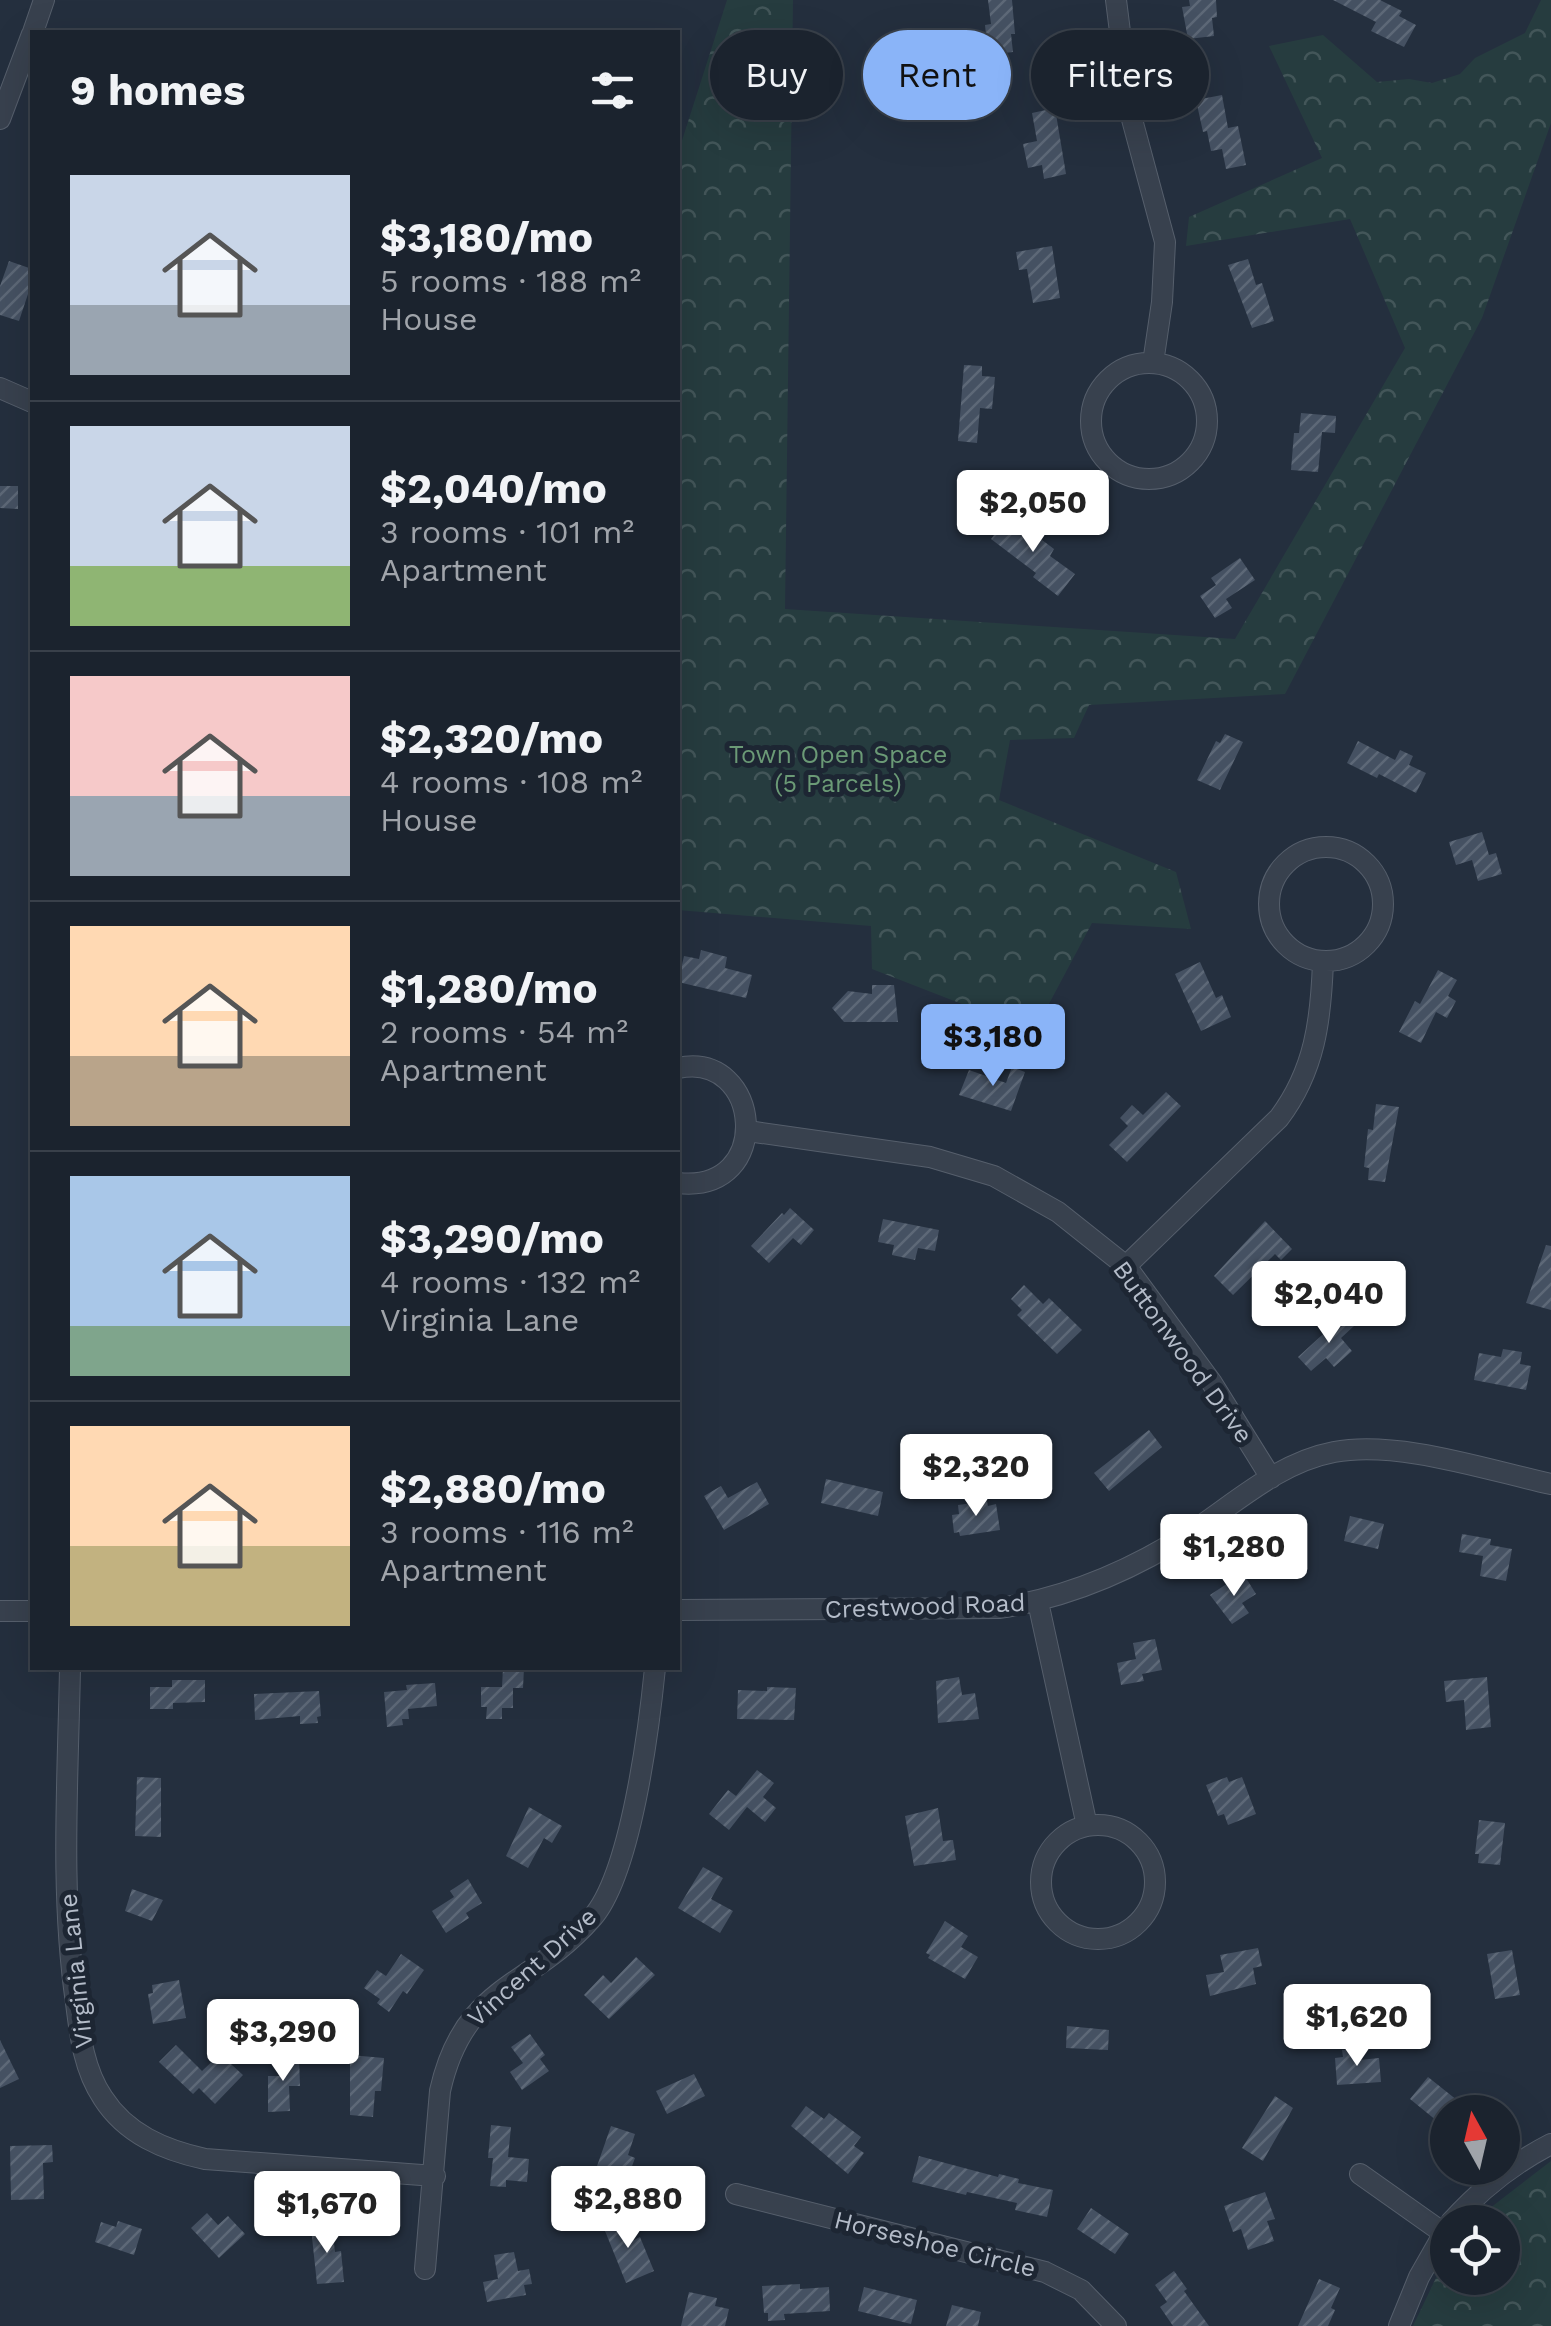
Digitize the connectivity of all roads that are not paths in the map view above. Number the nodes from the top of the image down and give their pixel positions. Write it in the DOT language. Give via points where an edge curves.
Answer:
graph roads {
  1 [pos="44,0"];
  2 [pos="1116,0"];
  3 [pos="34,30"];
  4 [pos="30,42"];
  5 [pos="0,119"];
  6 [pos="1153,363"];
  7 [pos="0,388"];
  8 [pos="30,401"];
  9 [pos="1323,962"];
  10 [pos="680,1068"];
  11 [pos="748,1131"];
  12 [pos="680,1183"];
  13 [pos="1126,1266"];
  14 [pos="1271,1478"];
  15 [pos="1551,1484"];
  16 [pos="1038,1602"];
  17 [pos="680,1610"];
  18 [pos="0,1611"];
  19 [pos="30,1612"];
  20 [pos="70,1670"];
  21 [pos="655,1670"];
  22 [pos="1087,1826"];
  23 [pos="1551,2144"];
  24 [pos="1360,2174"];
  25 [pos="435,2176"];
  26 [pos="736,2194"];
  27 [pos="1466,2205"];
  28 [pos="1430,2217"];
  29 [pos="1430,2263"];
  30 [pos="425,2269"];
  31 [pos="1116,2326"];
  32 [pos="1400,2326"];
  1 -- 3 [label="street"];
  2 -- 6 [label="street" via="1130,112 1165,242"];
  4 -- 5 [label="street"];
  6 -- 6 [label="street" via="1187,376 1199,390 1208,424 1204,442 1181,470 1142,479 1107,462 1096,445 1092,406 1115,374"];
  7 -- 8 [label="street"];
  9 -- 9 [label="street" via="1288,948 1269,916 1268,896 1285,863 1319,847 1356,855 1370,867 1383,902 1372,938 1342,960"];
  9 -- 13 [label="street" via="1314,1051 1297,1094"];
  10 -- 11 [label="street" via="723,1078 738,1092"];
  11 -- 12 [label="street" via="730,1168 713,1180"];
  11 -- 13 [label="street, Buttonwood Drive" via="930,1157 994,1176 1058,1212"];
  13 -- 14 [label="street, Buttonwood Drive"];
  14 -- 15 [label="street, Crestwood Road" via="1304,1461 1364,1449"];
  14 -- 16 [label="street, Crestwood Road" via="1131,1567"];
  16 -- 17 [label="street, Crestwood Road" via="1000,1608"];
  16 -- 22 [label="street"];
  18 -- 19 [label="street"];
  20 -- 25 [label="street, Virginia Lane" via="71,1971 81,2045 102,2098 136,2133 205,2159"];
  21 -- 25 [label="street, Vincent Drive" via="616,1874 592,1918 481,2006 456,2041 440,2091"];
  22 -- 22 [label="street" via="1106,1825 1140,1842 1155,1876 1147,1912 1118,1936 1099,1940 1064,1928 1042,1898 1044,1860 1069,1832"];
  23 -- 27 [label="street"];
  24 -- 28 [label="street"];
  25 -- 30 [label="street, Vincent Drive"];
  26 -- 31 [label="street, Horseshoe Circle" via="1045,2272 1081,2290"];
  29 -- 32 [label="street"];
}
